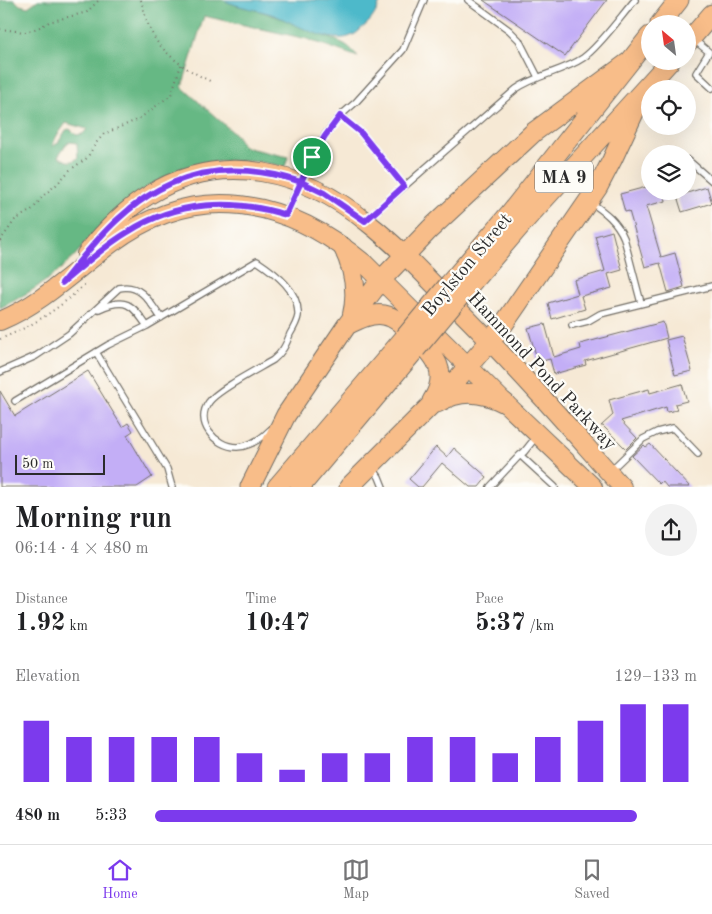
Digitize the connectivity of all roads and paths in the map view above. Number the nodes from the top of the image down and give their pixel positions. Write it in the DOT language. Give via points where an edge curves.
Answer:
graph roads {
  1 [pos="99,0"];
  2 [pos="141,0"];
  3 [pos="424,0"];
  4 [pos="468,0"];
  5 [pos="635,0"];
  6 [pos="678,1"];
  7 [pos="712,14"];
  8 [pos="667,15"];
  9 [pos="0,29"];
  10 [pos="696,33"];
  11 [pos="696,43"];
  12 [pos="641,47"];
  13 [pos="710,50"];
  14 [pos="629,62"];
  15 [pos="181,65"];
  16 [pos="662,70"];
  17 [pos="538,77"];
  18 [pos="653,80"];
  19 [pos="210,81"];
  20 [pos="712,88"];
  21 [pos="641,93"];
  22 [pos="641,98"];
  23 [pos="340,116"];
  24 [pos="696,167"];
  25 [pos="712,181"];
  26 [pos="301,182"];
  27 [pos="404,186"];
  28 [pos="589,201"];
  29 [pos="286,215"];
  30 [pos="365,221"];
  31 [pos="0,241"];
  32 [pos="343,247"];
  33 [pos="404,255"];
  34 [pos="93,277"];
  35 [pos="382,280"];
  36 [pos="62,283"];
  37 [pos="712,286"];
  38 [pos="456,289"];
  39 [pos="641,303"];
  40 [pos="97,310"];
  41 [pos="161,318"];
  42 [pos="0,321"];
  43 [pos="350,321"];
  44 [pos="572,325"];
  45 [pos="148,326"];
  46 [pos="0,339"];
  47 [pos="489,341"];
  48 [pos="410,343"];
  49 [pos="96,352"];
  50 [pos="468,366"];
  51 [pos="0,372"];
  52 [pos="15,400"];
  53 [pos="504,403"];
  54 [pos="426,410"];
  55 [pos="286,415"];
  56 [pos="538,435"];
  57 [pos="698,454"];
  58 [pos="520,455"];
  59 [pos="370,465"];
  60 [pos="609,472"];
  61 [pos="589,485"];
  62 [pos="172,486"];
  63 [pos="250,486"];
  64 [pos="277,486"];
  65 [pos="300,486"];
  66 [pos="349,486"];
  67 [pos="383,486"];
  68 [pos="490,486"];
  69 [pos="555,486"];
  70 [pos="622,486"];
  1 -- 9 [label="path" via="87,12 25,32"];
  2 -- 15 [label="path" via="158,43"];
  3 -- 23 [label="lane" via="403,50"];
  4 -- 17 [label="lane" via="519,40"];
  5 -- 17 [label="lane" via="588,54"];
  6 -- 8 [label="highway"];
  7 -- 10 [label="highway"];
  11 -- 13 [label="lane"];
  12 -- 14 [label="highway, Boylston Street / MA 9"];
  13 -- 20 [label="lane" via="696,73"];
  14 -- 33 [label="highway" via="534,132"];
  14 -- 38 [label="highway, Boylston Street / MA 9" via="526,192"];
  15 -- 19 [label="path"];
  15 -- 31 [label="path" via="171,94 138,119 104,134 87,158 70,170 33,209 15,220"];
  16 -- 18 [label="highway, Boylston Street / MA 9"];
  17 -- 27 [label="lane" via="516,89"];
  21 -- 38 [label="highway, Boylston Street / MA 9" via="528,217"];
  22 -- 28 [label="highway"];
  23 -- 26 [label="lane" via="319,146"];
  23 -- 27 [label="lane" via="361,133"];
  24 -- 25 [label="lane"];
  26 -- 29 [label="lane"];
  26 -- 30 [label="main road, Hammond Pond Parkway" via="324,193"];
  26 -- 36 [label="main road, Hammond Pond Parkway" via="278,174 235,170 214,171 169,184 148,195 117,220"];
  27 -- 30 [label="lane"];
  28 -- 39 [label="lane" via="620,229"];
  28 -- 47 [label="highway"];
  29 -- 32 [label="main road, Hammond Pond Parkway"];
  29 -- 36 [label="main road, Hammond Pond Parkway" via="252,206 226,204 166,213 129,231"];
  30 -- 33 [label="main road, Hammond Pond Parkway"];
  32 -- 35 [label="main road, Hammond Pond Parkway"];
  32 -- 43 [label="highway" via="355,283"];
  33 -- 35 [label="highway"];
  33 -- 47 [label="main road, Hammond Pond Parkway"];
  34 -- 46 [label="path" via="60,306"];
  35 -- 43 [label="highway"];
  35 -- 50 [label="main road, Hammond Pond Parkway"];
  36 -- 42 [label="main road, Hammond Pond Parkway" via="26,308"];
  37 -- 39 [label="lane"];
  38 -- 48 [label="highway, Boylston Street / MA 9, bridge"];
  39 -- 44 [label="lane"];
  40 -- 41 [label="lane" via="119,288 133,287 144,294"];
  40 -- 45 [label="lane" via="124,302 135,309"];
  40 -- 51 [label="lane" via="54,345"];
  41 -- 45 [label="lane"];
  41 -- 55 [label="lane" via="258,261 268,268 286,284 296,303 298,317 280,354 213,397 207,404 204,417 214,439 224,445 238,447 262,437"];
  43 -- 54 [label="highway" via="369,316 390,316 429,350 438,362 439,383"];
  43 -- 55 [label="highway"];
  45 -- 49 [label="lane"];
  47 -- 50 [label="highway"];
  47 -- 60 [label="main road, Hammond Pond Parkway"];
  48 -- 64 [label="highway, Boylston Street / MA 9"];
  48 -- 65 [label="highway, Boylston Street / MA 9"];
  49 -- 52 [label="lane"];
  49 -- 62 [label="lane" via="167,469"];
  50 -- 53 [label="main road, Hammond Pond Parkway"];
  50 -- 54 [label="highway"];
  53 -- 54 [label="highway" via="485,394 468,392 448,397"];
  53 -- 56 [label="main road, Hammond Pond Parkway"];
  54 -- 59 [label="highway"];
  55 -- 63 [label="highway"];
  56 -- 58 [label="lane"];
  56 -- 61 [label="main road, Hammond Pond Parkway"];
  57 -- 60 [label="lane" via="673,428 656,432 644,440"];
  58 -- 68 [label="lane"];
  58 -- 69 [label="lane"];
  59 -- 66 [label="highway"];
  59 -- 67 [label="lane"];
  60 -- 70 [label="main road, Hammond Pond Parkway"];
}
